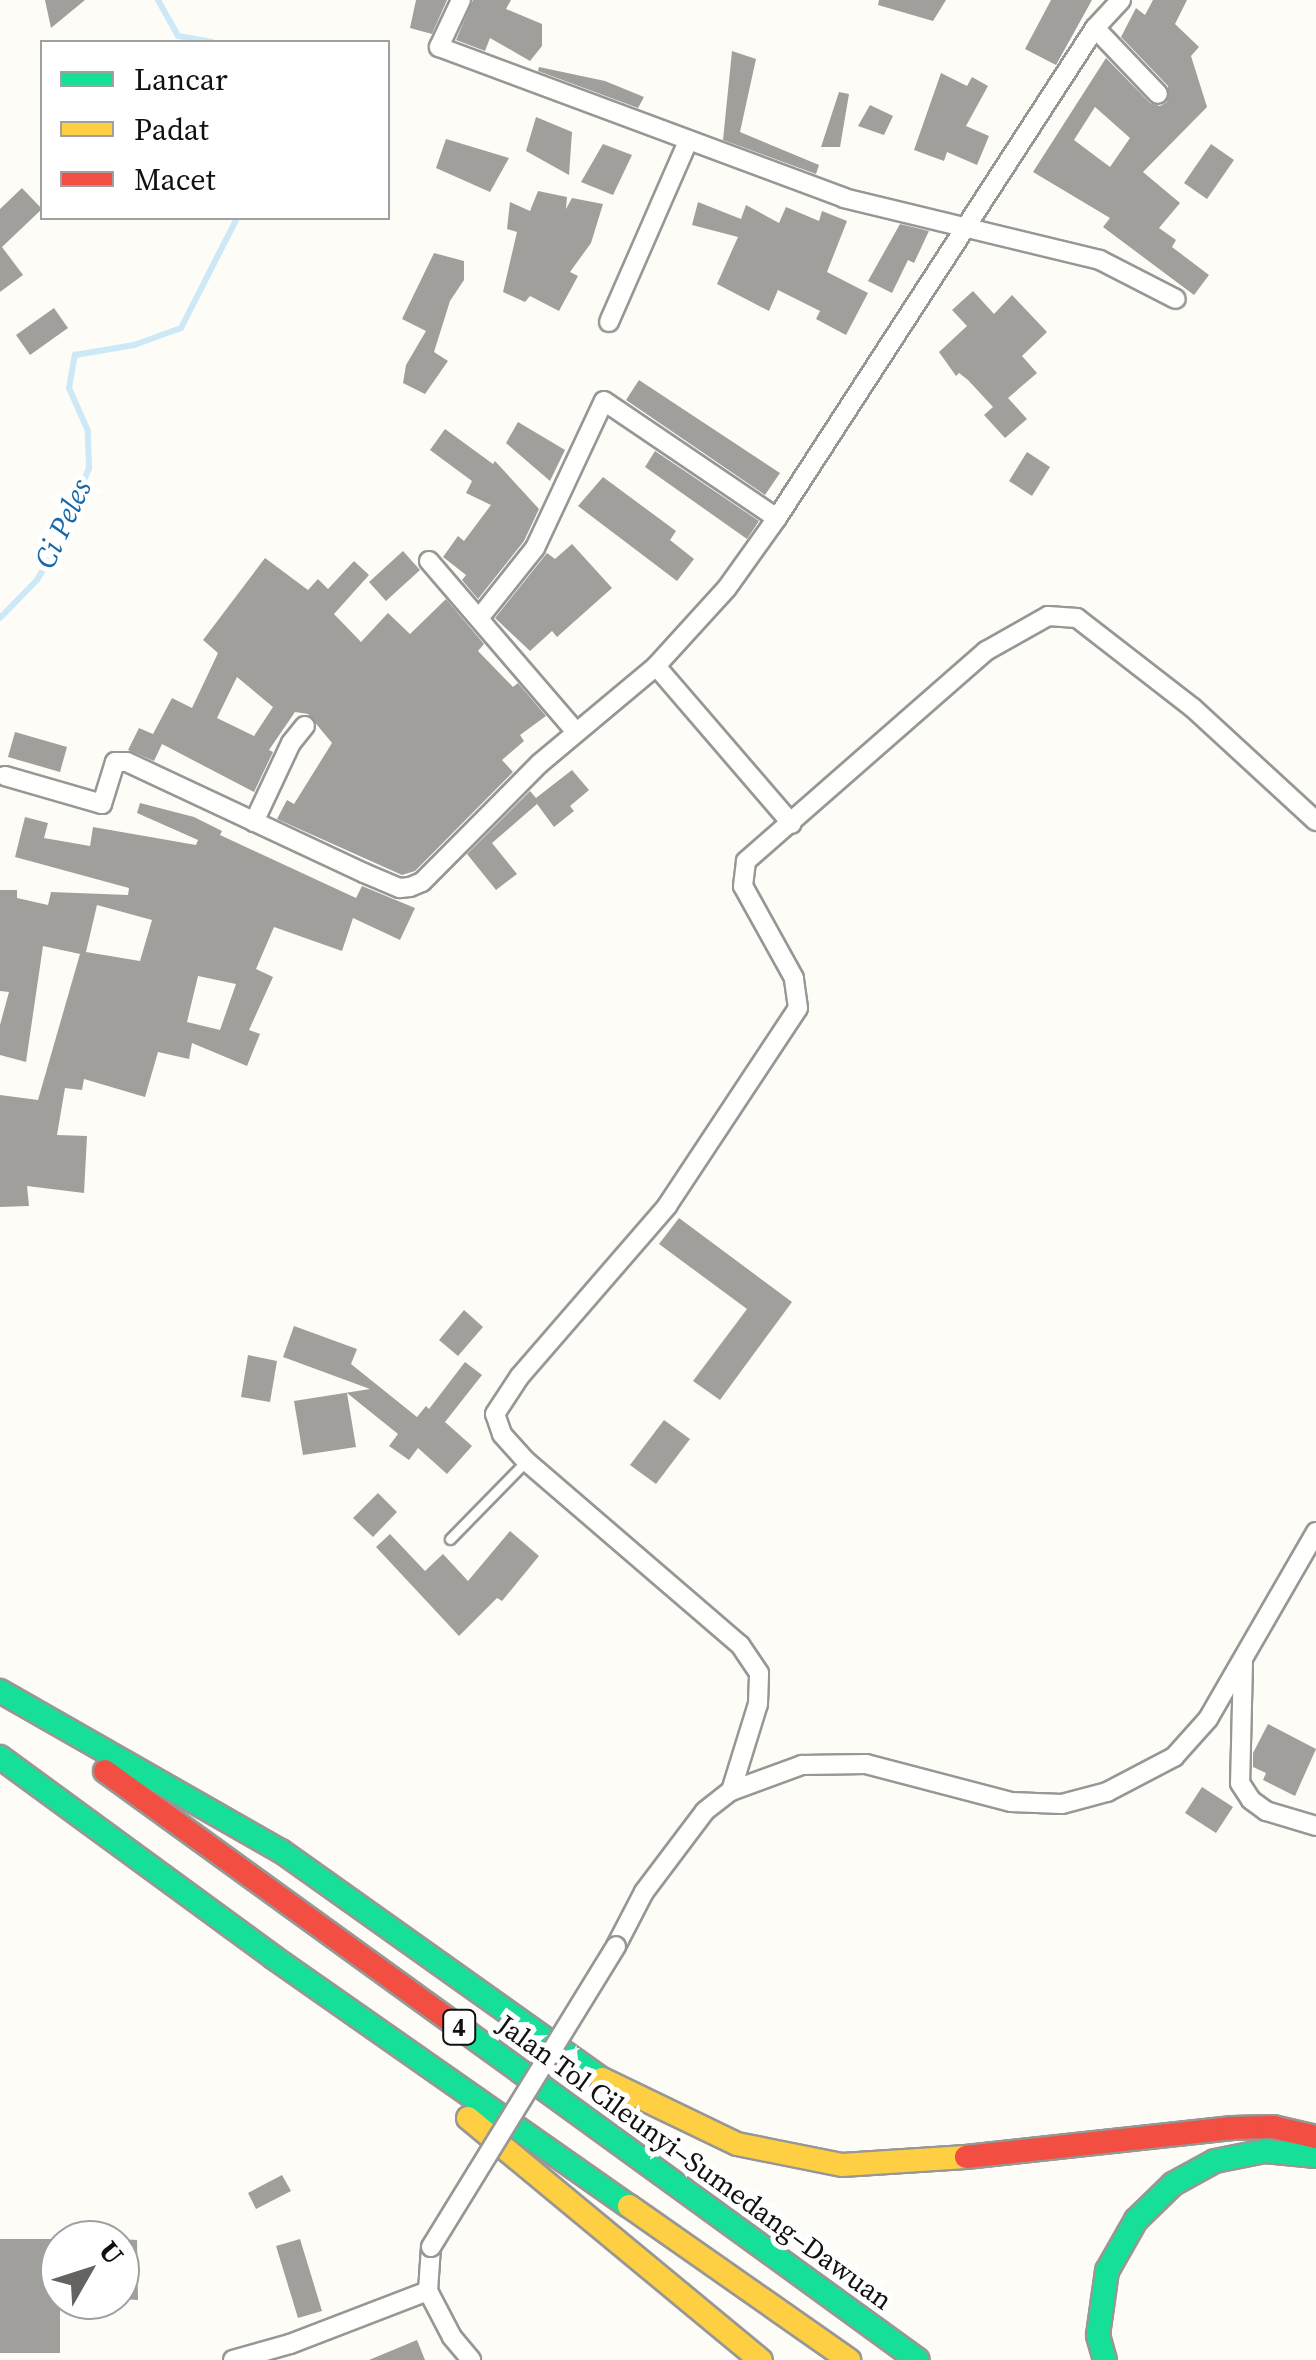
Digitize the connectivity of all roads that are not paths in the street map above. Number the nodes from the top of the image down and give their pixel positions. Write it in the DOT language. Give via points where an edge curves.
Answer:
graph roads {
  1 [pos="461,0"];
  2 [pos="1121,0"];
  3 [pos="1095,28"];
  4 [pos="1158,94"];
  5 [pos="688,142"];
  6 [pos="968,227"];
  7 [pos="1176,299"];
  8 [pos="609,322"];
  9 [pos="776,518"];
  10 [pos="429,562"];
  11 [pos="480,617"];
  12 [pos="656,666"];
  13 [pos="305,726"];
  14 [pos="576,732"];
  15 [pos="4,776"];
  16 [pos="1316,821"];
  17 [pos="254,822"];
  18 [pos="792,824"];
  19 [pos="526,1461"];
  20 [pos="1316,1532"];
  21 [pos="450,1539"];
  22 [pos="1244,1662"];
  23 [pos="0,1693"];
  24 [pos="0,1756"];
  25 [pos="730,1790"];
  26 [pos="1316,1826"];
  27 [pos="273,1957"];
  28 [pos="1316,2136"];
  29 [pos="1316,2156"];
  30 [pos="428,2291"];
  31 [pos="233,2360"];
  32 [pos="471,2360"];
  33 [pos="762,2360"];
  34 [pos="849,2360"];
  35 [pos="918,2360"];
  36 [pos="1106,2360"];
  1 -- 5 [label="street" via="440,47"];
  2 -- 3 [label="street"];
  3 -- 4 [label="street"];
  3 -- 6 [label="street"];
  5 -- 6 [label="street" via="844,198"];
  5 -- 8 [label="street"];
  6 -- 7 [label="street" via="1100,260"];
  6 -- 9 [label="street"];
  9 -- 11 [label="street" via="604,401 535,548"];
  9 -- 12 [label="street" via="727,588"];
  10 -- 11 [label="street"];
  11 -- 14 [label="street"];
  12 -- 14 [label="street"];
  12 -- 18 [label="street"];
  13 -- 17 [label="street"];
  14 -- 17 [label="street" via="410,887"];
  15 -- 17 [label="street" via="102,804 119,760"];
  16 -- 18 [label="street" via="1193,708 1077,618 1048,616 986,651"];
  18 -- 19 [label="street" via="746,860 743,886 794,978 798,1008 667,1206 500,1401 496,1424"];
  19 -- 21 [label="lane"];
  19 -- 25 [label="street" via="740,1645 759,1674 758,1704"];
  20 -- 22 [label="street"];
  22 -- 25 [label="street" via="1174,1757 1107,1792 1062,1804 1011,1802 866,1764 802,1765"];
  22 -- 26 [label="street" via="1240,1783 1266,1811"];
  23 -- 28 [label="highway" via="281,1851 596,2075 737,2144 842,2165 1232,2128"];
  23 -- 35 [label="highway, Jalan Tol Cileunyi–Sumedang–Dawuan / 4"];
  24 -- 27 [label="highway, 4"];
  25 -- 30 [label="street, bridge" via="680,1840 644,1892 431,2247"];
  27 -- 33 [label="highway"];
  27 -- 34 [label="highway, 4"];
  29 -- 36 [label="highway" via="1265,2151 1215,2161 1173,2184 1136,2220 1107,2271 1098,2334"];
  30 -- 31 [label="street"];
  30 -- 32 [label="street"];
}
